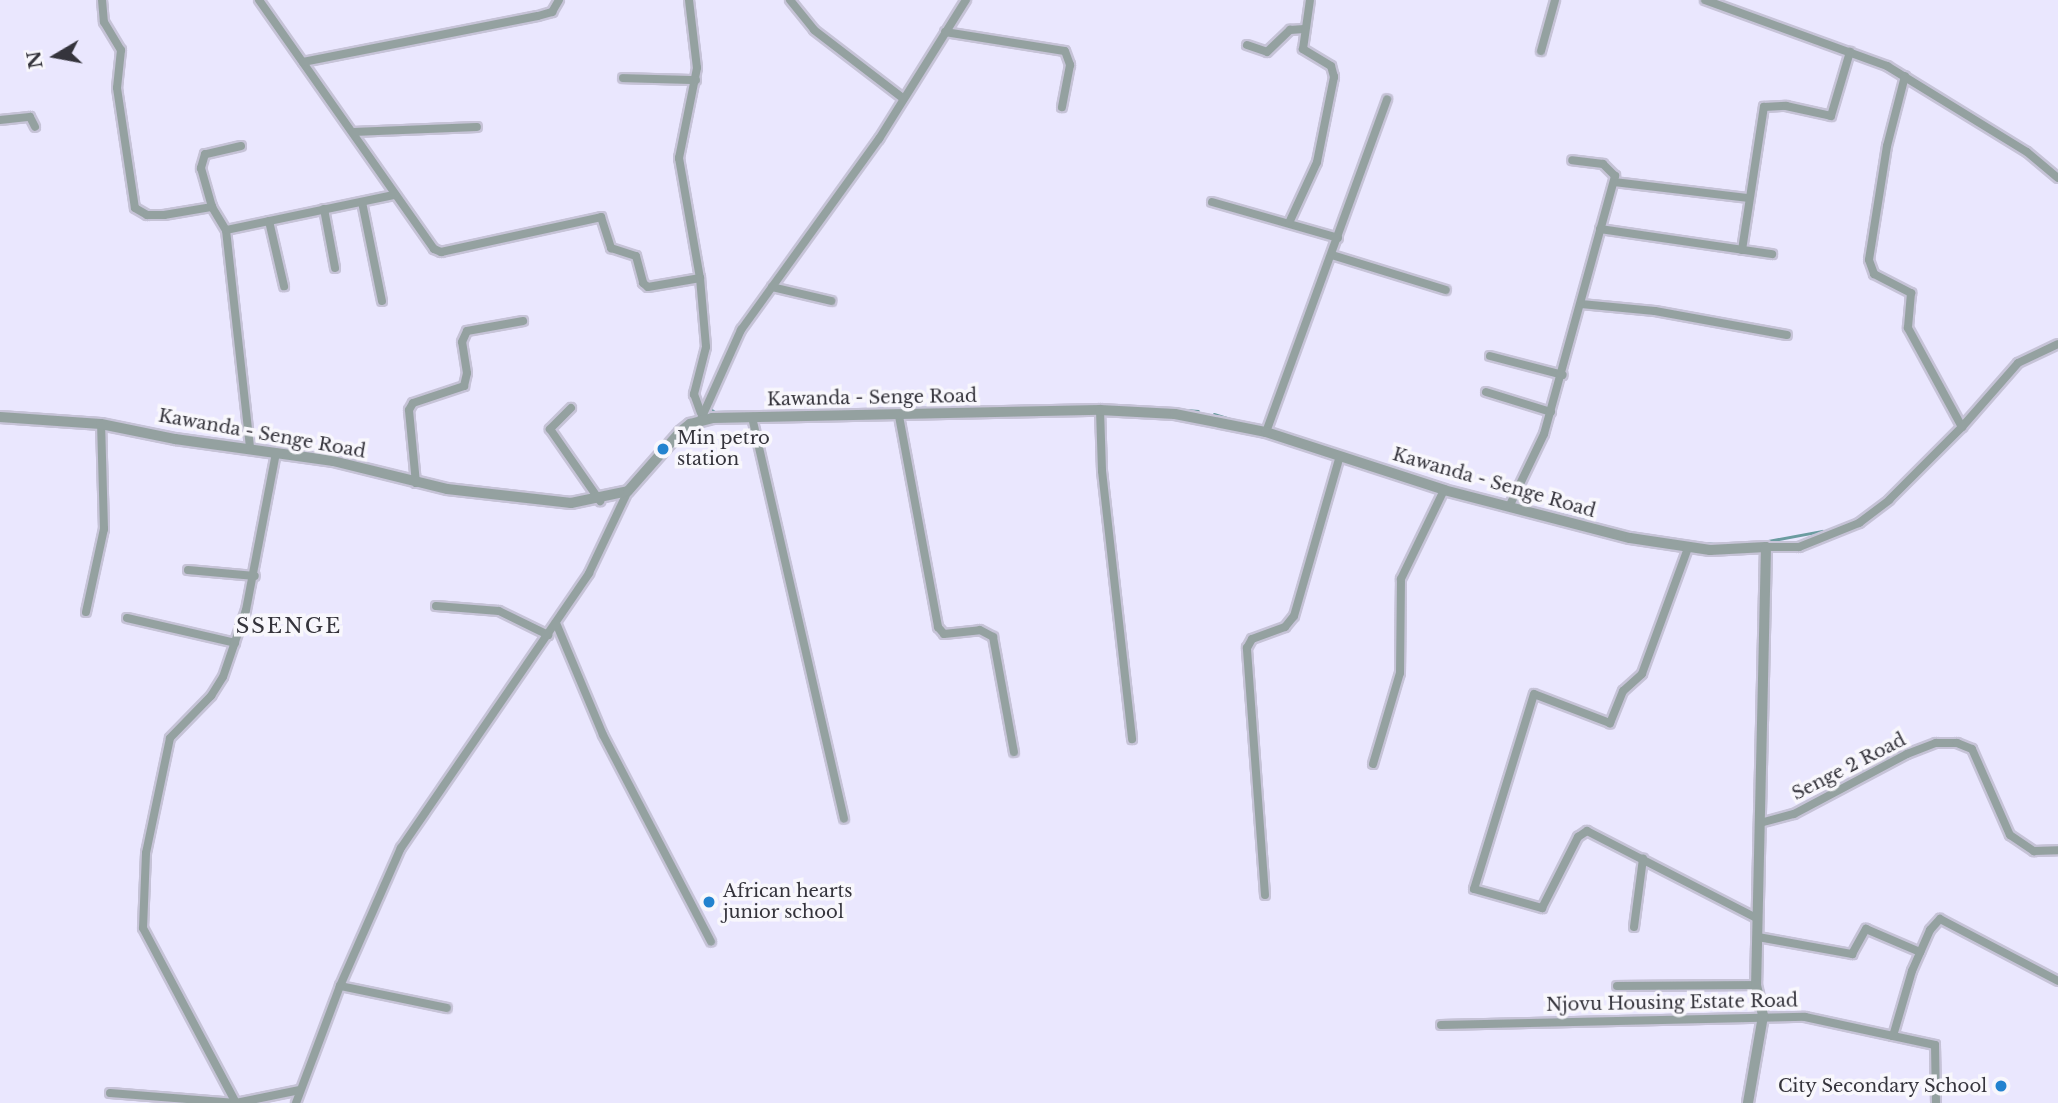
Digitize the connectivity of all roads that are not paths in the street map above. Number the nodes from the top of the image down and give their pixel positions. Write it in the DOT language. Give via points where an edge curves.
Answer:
graph roads {
  1 [pos="102,0"];
  2 [pos="259,0"];
  3 [pos="559,0"];
  4 [pos="689,0"];
  5 [pos="790,0"];
  6 [pos="966,0"];
  7 [pos="1310,0"];
  8 [pos="1555,0"];
  9 [pos="1705,0"];
  10 [pos="1304,29"];
  11 [pos="945,32"];
  12 [pos="1247,45"];
  13 [pos="1541,51"];
  14 [pos="1850,52"];
  15 [pos="303,62"];
  16 [pos="1905,76"];
  17 [pos="623,78"];
  18 [pos="696,80"];
  19 [pos="904,99"];
  20 [pos="1387,99"];
  21 [pos="1062,107"];
  22 [pos="0,120"];
  23 [pos="35,127"];
  24 [pos="477,127"];
  25 [pos="353,132"];
  26 [pos="240,146"];
  27 [pos="1572,160"];
  28 [pos="2058,178"];
  29 [pos="1614,182"];
  30 [pos="393,195"];
  31 [pos="1749,198"];
  32 [pos="362,202"];
  33 [pos="1212,202"];
  34 [pos="212,207"];
  35 [pos="324,209"];
  36 [pos="269,221"];
  37 [pos="1290,223"];
  38 [pos="1600,229"];
  39 [pos="226,230"];
  40 [pos="1338,238"];
  41 [pos="1742,250"];
  42 [pos="1773,254"];
  43 [pos="1332,255"];
  44 [pos="335,268"];
  45 [pos="700,278"];
  46 [pos="284,286"];
  47 [pos="772,287"];
  48 [pos="1446,290"];
  49 [pos="382,301"];
  50 [pos="831,301"];
  51 [pos="1581,304"];
  52 [pos="523,321"];
  53 [pos="1787,334"];
  54 [pos="2058,344"];
  55 [pos="1490,356"];
  56 [pos="1563,374"];
  57 [pos="1486,392"];
  58 [pos="571,408"];
  59 [pos="1100,410"];
  60 [pos="1551,412"];
  61 [pos="701,416"];
  62 [pos="899,416"];
  63 [pos="0,417"];
  64 [pos="752,417"];
  65 [pos="102,424"];
  66 [pos="1962,427"];
  67 [pos="1266,432"];
  68 [pos="250,449"];
  69 [pos="276,453"];
  70 [pos="1340,456"];
  71 [pos="416,483"];
  72 [pos="1444,490"];
  73 [pos="628,491"];
  74 [pos="600,500"];
  75 [pos="1509,507"];
  76 [pos="1766,547"];
  77 [pos="1688,548"];
  78 [pos="188,570"];
  79 [pos="255,576"];
  80 [pos="436,606"];
  81 [pos="86,612"];
  82 [pos="127,618"];
  83 [pos="556,623"];
  84 [pos="548,635"];
  85 [pos="234,643"];
  86 [pos="1132,739"];
  87 [pos="1014,752"];
  88 [pos="1373,764"];
  89 [pos="844,819"];
  90 [pos="1760,824"];
  91 [pos="2058,850"];
  92 [pos="1643,859"];
  93 [pos="1265,895"];
  94 [pos="1758,919"];
  95 [pos="1634,927"];
  96 [pos="1758,937"];
  97 [pos="711,942"];
  98 [pos="1920,952"];
  99 [pos="2058,981"];
  100 [pos="1756,985"];
  101 [pos="340,986"];
  102 [pos="1617,986"];
  103 [pos="447,1008"];
  104 [pos="1763,1016"];
  105 [pos="1441,1025"];
  106 [pos="1893,1036"];
  107 [pos="300,1090"];
  108 [pos="110,1093"];
  109 [pos="236,1103"];
  110 [pos="296,1103"];
  111 [pos="1748,1103"];
  112 [pos="1936,1103"];
  1 -- 34 [label="street" via="104,22 121,50 117,88 135,208 147,215 164,215"];
  2 -- 15 [label="street"];
  3 -- 15 [label="street" via="552,12 538,16"];
  4 -- 18 [label="street"];
  5 -- 19 [label="street" via="814,30"];
  6 -- 11 [label="street"];
  7 -- 10 [label="street"];
  8 -- 13 [label="street"];
  9 -- 14 [label="street"];
  10 -- 12 [label="street" via="1290,30 1267,52"];
  10 -- 37 [label="street" via="1303,49 1331,66 1334,78 1318,162"];
  11 -- 19 [label="street"];
  11 -- 21 [label="street" via="1065,51 1070,65"];
  14 -- 16 [label="street"];
  14 -- 31 [label="street" via="1830,116 1786,106 1764,107"];
  15 -- 25 [label="street"];
  16 -- 28 [label="street" via="2027,152"];
  16 -- 66 [label="street" via="1887,146 1869,260 1874,274 1911,293 1908,328"];
  17 -- 18 [label="street"];
  18 -- 45 [label="street" via="679,158"];
  19 -- 47 [label="street"];
  20 -- 40 [label="street"];
  22 -- 23 [label="street" via="30,117"];
  24 -- 25 [label="street"];
  25 -- 30 [label="street"];
  26 -- 34 [label="street" via="210,152 202,159"];
  27 -- 29 [label="street" via="1610,167"];
  29 -- 31 [label="street"];
  29 -- 38 [label="street"];
  30 -- 32 [label="street"];
  30 -- 45 [label="street" via="429,244 441,252 601,217 611,248 636,256 648,287"];
  31 -- 41 [label="street"];
  32 -- 35 [label="street"];
  32 -- 49 [label="street"];
  33 -- 37 [label="street"];
  34 -- 39 [label="street"];
  35 -- 36 [label="street"];
  35 -- 44 [label="street"];
  36 -- 39 [label="street"];
  36 -- 46 [label="street"];
  37 -- 40 [label="street"];
  38 -- 41 [label="street"];
  38 -- 51 [label="street"];
  39 -- 68 [label="street"];
  40 -- 43 [label="street"];
  41 -- 42 [label="street"];
  43 -- 48 [label="street"];
  43 -- 67 [label="street"];
  45 -- 61 [label="street" via="706,347 694,401"];
  47 -- 50 [label="street"];
  47 -- 61 [label="street" via="741,330"];
  51 -- 53 [label="street" via="1655,311"];
  51 -- 56 [label="street"];
  52 -- 71 [label="street" via="467,331 462,342 467,373 464,386 412,403"];
  54 -- 66 [label="street" via="2018,363"];
  55 -- 56 [label="street"];
  56 -- 60 [label="street"];
  57 -- 60 [label="street"];
  58 -- 74 [label="street" via="554,424 552,433"];
  59 -- 62 [label="street, Kawanda - Senge Road"];
  59 -- 67 [label="street, Kawanda - Senge Road" via="1202,416"];
  59 -- 86 [label="street" via="1102,471"];
  60 -- 75 [label="street"];
  61 -- 64 [label="street, Kawanda - Senge Road"];
  61 -- 73 [label="street" via="680,432"];
  62 -- 64 [label="street, Kawanda - Senge Road"];
  62 -- 87 [label="street" via="938,627 944,634 980,630 993,637"];
  63 -- 65 [label="street, Kawanda - Senge Road"];
  64 -- 89 [label="street"];
  65 -- 68 [label="street, Kawanda - Senge Road"];
  65 -- 81 [label="street" via="104,529"];
  66 -- 76 [label="street" via="1889,500 1859,523 1800,547"];
  67 -- 70 [label="street, Kawanda - Senge Road"];
  68 -- 69 [label="street, Kawanda - Senge Road"];
  69 -- 71 [label="street, Kawanda - Senge Road" via="333,461"];
  69 -- 79 [label="street"];
  70 -- 72 [label="street, Kawanda - Senge Road"];
  70 -- 93 [label="street" via="1294,616 1285,627 1252,639 1247,648"];
  71 -- 74 [label="street, Kawanda - Senge Road" via="557,502"];
  72 -- 75 [label="street, Kawanda - Senge Road"];
  72 -- 88 [label="street" via="1401,579 1400,673"];
  73 -- 74 [label="street, Kawanda - Senge Road"];
  73 -- 83 [label="street" via="616,525"];
  75 -- 77 [label="street, Kawanda - Senge Road"];
  76 -- 77 [label="street, Kawanda - Senge Road"];
  76 -- 90 [label="street"];
  77 -- 92 [label="street" via="1642,674 1623,691 1610,723 1534,694 1474,889 1542,908 1584,831"];
  78 -- 79 [label="street"];
  79 -- 85 [label="street"];
  80 -- 84 [label="street" via="499,611"];
  82 -- 85 [label="street"];
  83 -- 84 [label="street"];
  83 -- 97 [label="street" via="603,735"];
  84 -- 101 [label="street" via="401,848"];
  85 -- 109 [label="street" via="211,696 168,743 148,832 143,921 154,951"];
  90 -- 91 [label="street, Senge 2 Road" via="1794,814 1907,754 1936,743 1957,743 1972,750 2010,835 2034,851"];
  90 -- 94 [label="street"];
  92 -- 94 [label="street"];
  92 -- 95 [label="street"];
  94 -- 96 [label="street"];
  96 -- 98 [label="street" via="1848,954 1855,953 1866,929"];
  96 -- 100 [label="street"];
  98 -- 99 [label="street" via="1930,930 1942,919"];
  98 -- 106 [label="street"];
  100 -- 102 [label="street"];
  100 -- 104 [label="street"];
  101 -- 103 [label="street"];
  101 -- 107 [label="street"];
  104 -- 105 [label="street, Njovu Housing Estate Road"];
  104 -- 106 [label="street, Njovu Housing Estate Road" via="1805,1017"];
  104 -- 111 [label="street"];
  106 -- 112 [label="street, Njovu Housing Estate Road" via="1935,1045"];
  107 -- 109 [label="street"];
  107 -- 110 [label="street"];
  108 -- 109 [label="street"];
}
